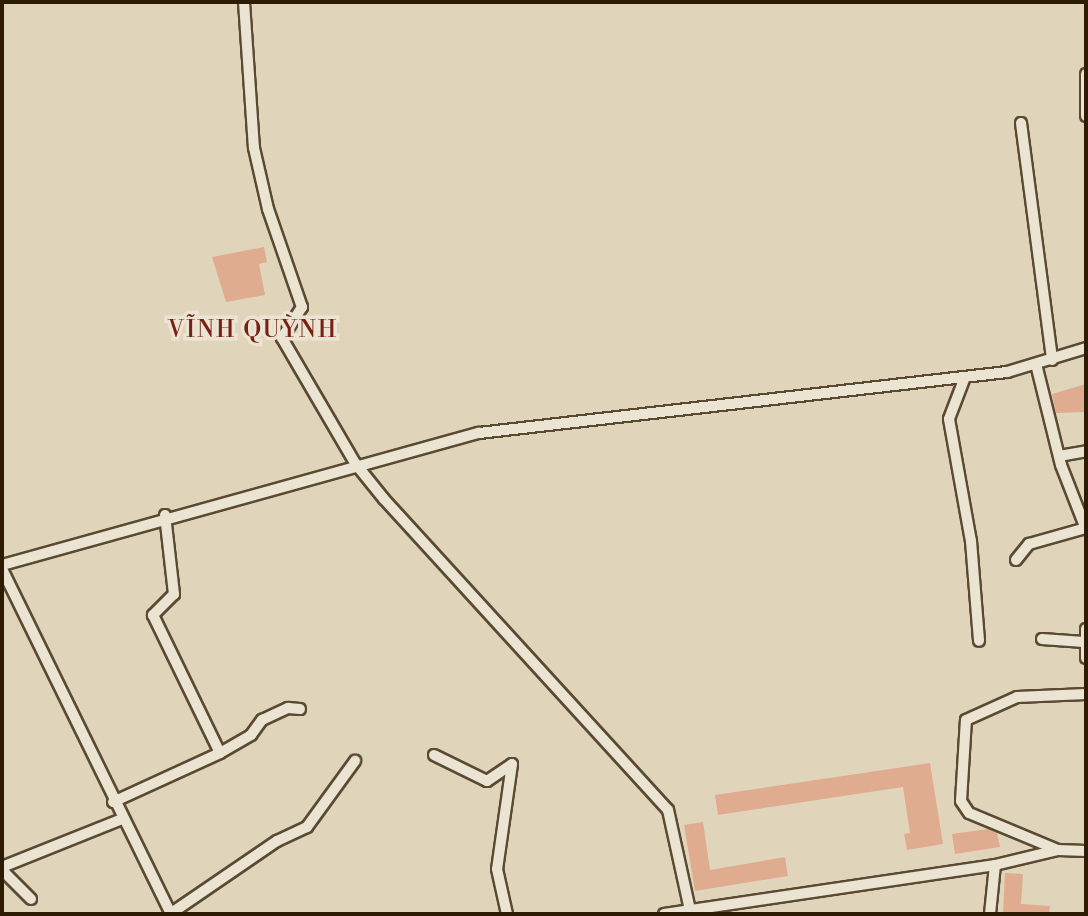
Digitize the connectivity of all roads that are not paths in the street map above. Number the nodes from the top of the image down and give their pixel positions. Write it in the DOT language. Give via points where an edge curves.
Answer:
graph roads {
  1 [pos="244,2"];
  2 [pos="1086,74"];
  3 [pos="1086,116"];
  4 [pos="1021,123"];
  5 [pos="1086,348"];
  6 [pos="1052,360"];
  7 [pos="1036,364"];
  8 [pos="965,377"];
  9 [pos="1086,452"];
  10 [pos="1059,456"];
  11 [pos="355,463"];
  12 [pos="165,516"];
  13 [pos="1086,528"];
  14 [pos="1016,560"];
  15 [pos="2,567"];
  16 [pos="1086,629"];
  17 [pos="1042,639"];
  18 [pos="979,641"];
  19 [pos="1084,642"];
  20 [pos="1086,658"];
  21 [pos="1086,694"];
  22 [pos="300,709"];
  23 [pos="220,753"];
  24 [pos="434,755"];
  25 [pos="355,761"];
  26 [pos="113,802"];
  27 [pos="122,819"];
  28 [pos="1058,850"];
  29 [pos="1086,851"];
  30 [pos="995,865"];
  31 [pos="2,869"];
  32 [pos="31,899"];
  33 [pos="690,910"];
  34 [pos="171,914"];
  35 [pos="507,914"];
  36 [pos="666,914"];
  37 [pos="990,914"];
  1 -- 11 [label="street" via="254,148 268,209 302,307 282,338"];
  2 -- 3 [label="street"];
  4 -- 6 [label="street"];
  5 -- 6 [label="street"];
  6 -- 7 [label="street"];
  7 -- 8 [label="street"];
  7 -- 10 [label="street"];
  8 -- 11 [label="street" via="479,433"];
  8 -- 18 [label="street" via="949,419 971,541"];
  9 -- 10 [label="street"];
  10 -- 13 [label="street"];
  11 -- 12 [label="street"];
  11 -- 33 [label="street" via="668,810"];
  12 -- 15 [label="street"];
  12 -- 23 [label="street" via="174,594 153,615"];
  13 -- 14 [label="street" via="1029,544"];
  15 -- 26 [label="street"];
  16 -- 19 [label="street"];
  17 -- 19 [label="street"];
  19 -- 20 [label="street"];
  21 -- 28 [label="street" via="1017,697 966,720 961,801 969,813"];
  22 -- 23 [label="street" via="288,708 262,720 251,735"];
  23 -- 26 [label="street"];
  24 -- 35 [label="street" via="486,780 512,764 497,869"];
  25 -- 34 [label="street" via="307,827 277,841"];
  26 -- 27 [label="street"];
  27 -- 31 [label="street"];
  27 -- 34 [label="street"];
  28 -- 29 [label="street"];
  28 -- 30 [label="street"];
  30 -- 33 [label="street"];
  30 -- 37 [label="street"];
  31 -- 32 [label="street"];
  33 -- 36 [label="street"];
}
